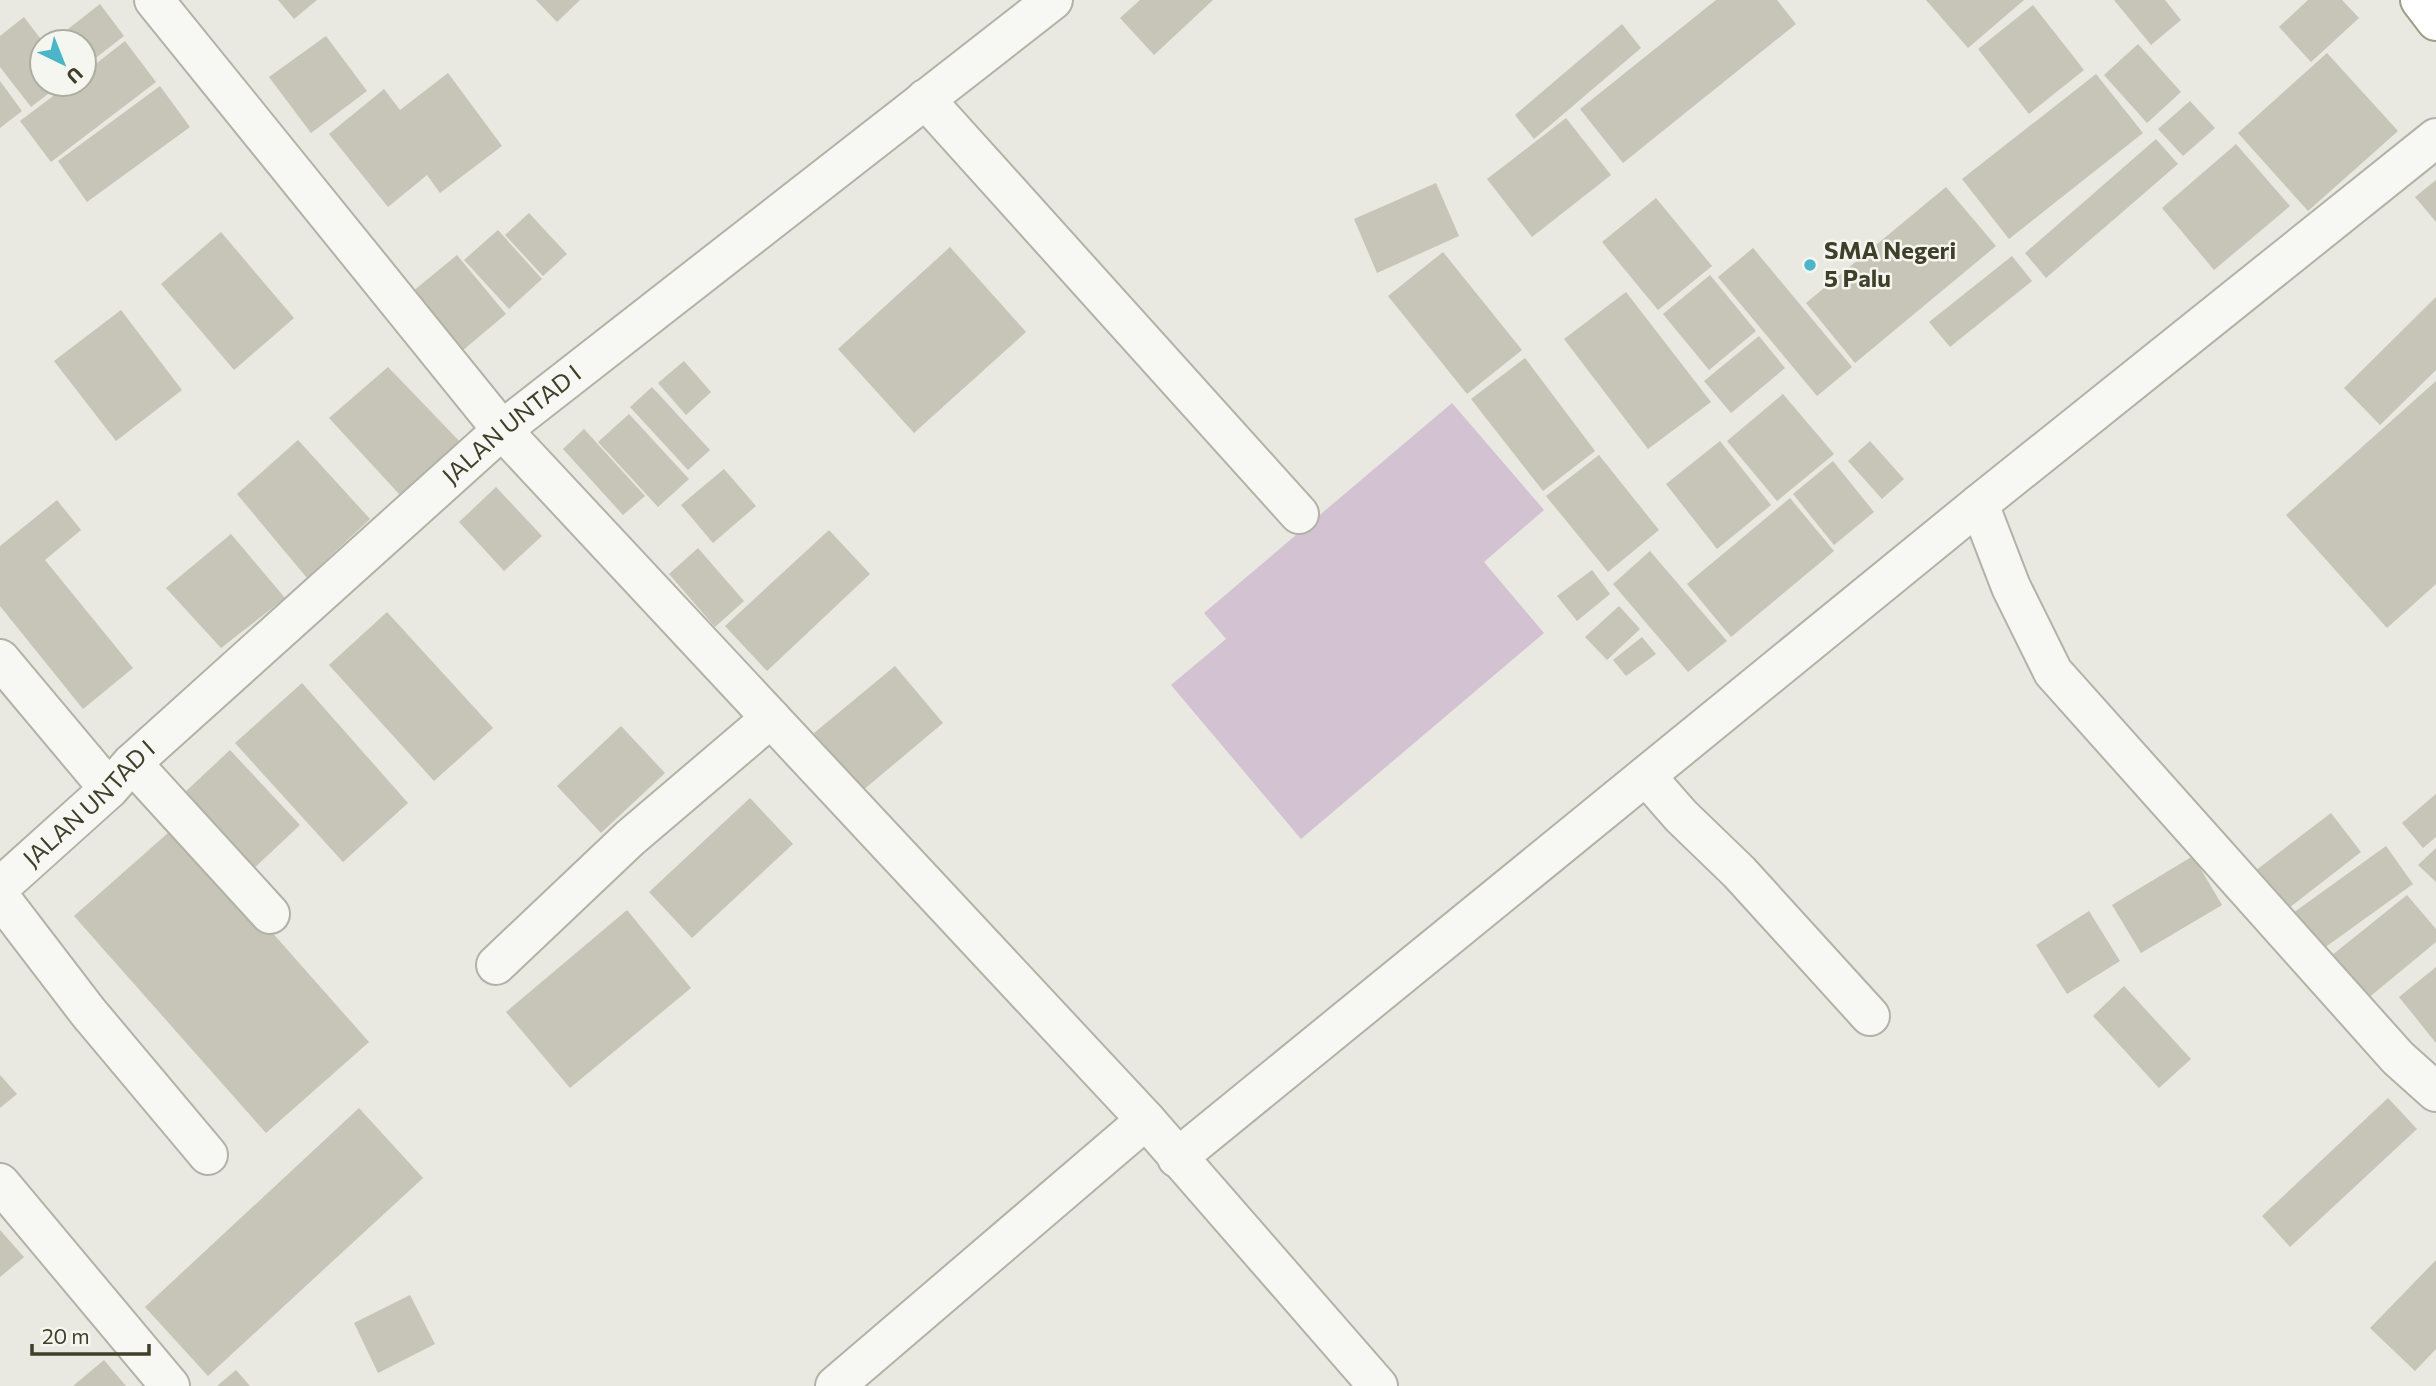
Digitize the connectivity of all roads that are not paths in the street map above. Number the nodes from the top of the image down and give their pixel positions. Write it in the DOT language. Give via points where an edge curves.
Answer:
graph roads {
  1 [pos="154,0"];
  2 [pos="2420,0"];
  3 [pos="1032,6"];
  4 [pos="2436,21"];
  5 [pos="925,99"];
  6 [pos="2436,138"];
  7 [pos="502,430"];
  8 [pos="1979,504"];
  9 [pos="1299,514"];
  10 [pos="0,659"];
  11 [pos="771,718"];
  12 [pos="121,776"];
  13 [pos="1646,776"];
  14 [pos="0,887"];
  15 [pos="0,897"];
  16 [pos="270,914"];
  17 [pos="496,965"];
  18 [pos="1870,1016"];
  19 [pos="2436,1092"];
  20 [pos="1146,1120"];
  21 [pos="208,1155"];
  22 [pos="1177,1158"];
  23 [pos="0,1184"];
  24 [pos="170,1386"];
  25 [pos="835,1386"];
  26 [pos="1378,1386"];
  1 -- 7 [label="street"];
  2 -- 4 [label="highway"];
  3 -- 5 [label="street, JALAN UNTAD I"];
  5 -- 7 [label="street, JALAN UNTAD I"];
  5 -- 9 [label="street"];
  6 -- 8 [label="street"];
  7 -- 11 [label="street"];
  7 -- 12 [label="street, JALAN UNTAD I"];
  8 -- 13 [label="street"];
  8 -- 19 [label="street" via="2011,587 2053,673 2398,1058"];
  10 -- 12 [label="street"];
  11 -- 17 [label="street" via="630,838"];
  11 -- 20 [label="street"];
  12 -- 14 [label="street, JALAN UNTAD I"];
  12 -- 16 [label="street"];
  13 -- 18 [label="street"];
  13 -- 22 [label="street"];
  15 -- 21 [label="street" via="88,1012"];
  20 -- 22 [label="street"];
  20 -- 25 [label="street"];
  22 -- 26 [label="street"];
  23 -- 24 [label="street"];
}
